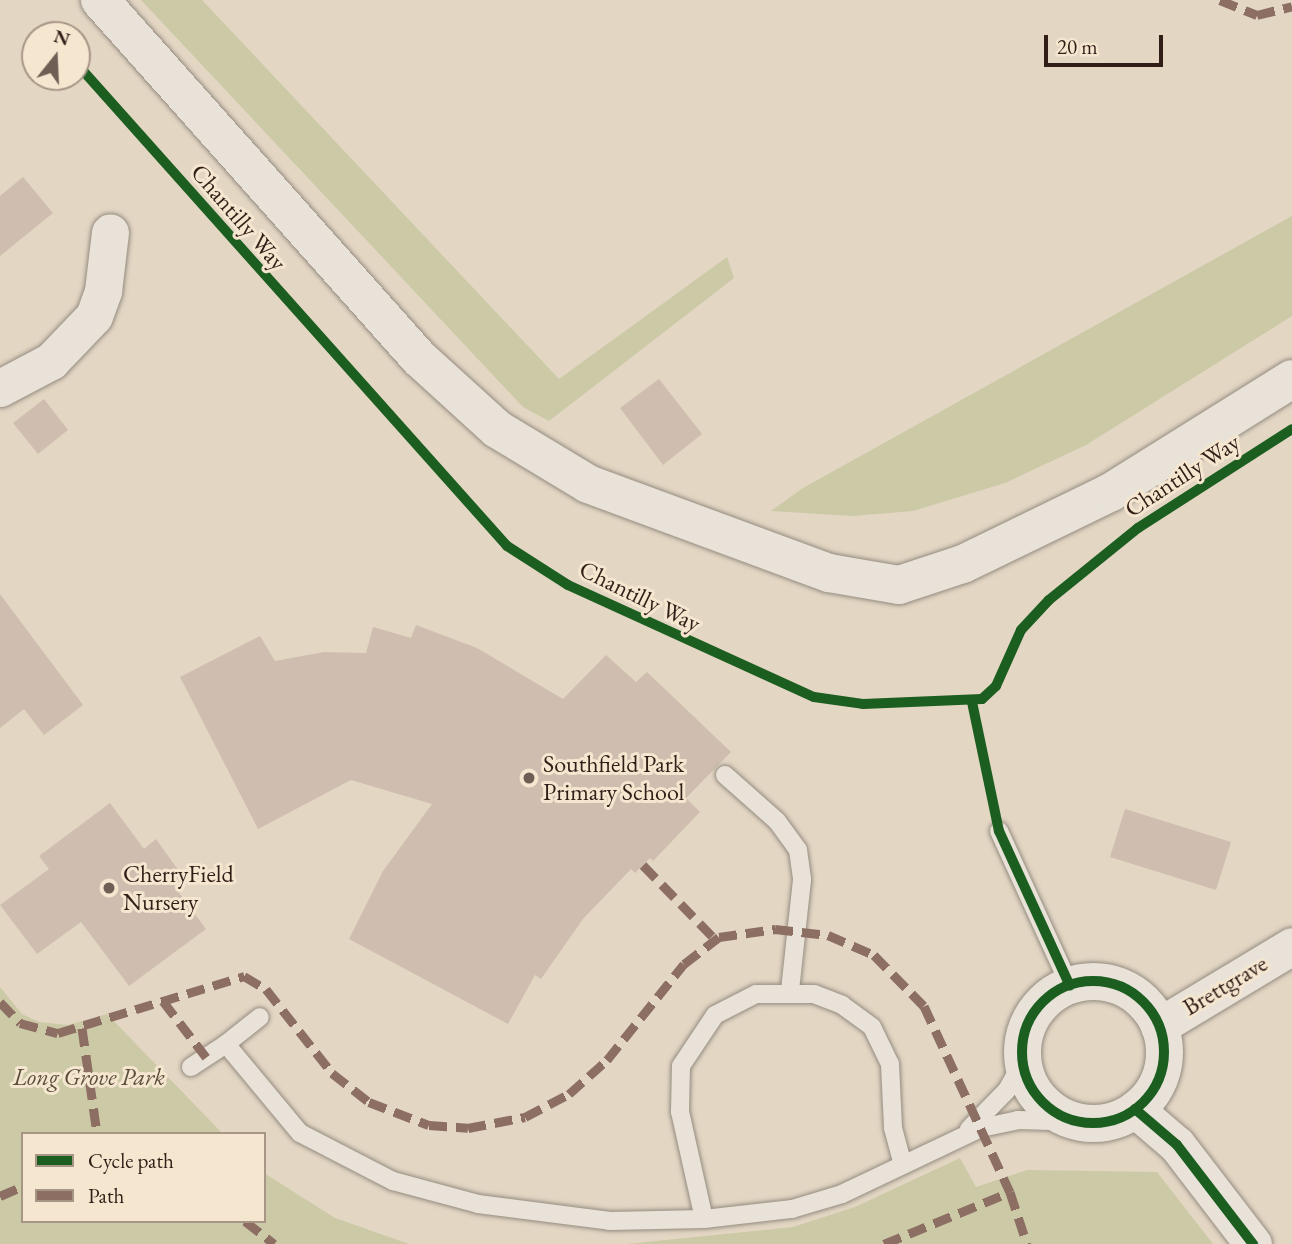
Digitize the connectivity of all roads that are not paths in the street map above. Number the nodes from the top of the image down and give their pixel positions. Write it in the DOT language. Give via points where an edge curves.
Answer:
graph roads {
  1 [pos="100,0"];
  2 [pos="110,232"];
  3 [pos="1292,379"];
  4 [pos="0,388"];
  5 [pos="725,775"];
  6 [pos="999,831"];
  7 [pos="1292,946"];
  8 [pos="1069,986"];
  9 [pos="790,991"];
  10 [pos="260,1017"];
  11 [pos="1159,1026"];
  12 [pos="226,1044"];
  13 [pos="1023,1061"];
  14 [pos="191,1067"];
  15 [pos="1135,1109"];
  16 [pos="1084,1122"];
  17 [pos="957,1137"];
  18 [pos="903,1165"];
  19 [pos="704,1219"];
  20 [pos="1253,1244"];
  1 -- 3 [label="street, Chantilly Way" via="411,349 514,442 563,472 646,509 829,573 888,585 963,564 1111,492"];
  2 -- 4 [label="street" via="103,290 94,316 51,361"];
  5 -- 9 [label="lane" via="778,821 798,850 802,880"];
  6 -- 8 [label="lane"];
  7 -- 11 [label="street, Brettgrave"];
  8 -- 11 [label="street" via="1095,982 1121,987 1147,1006"];
  8 -- 13 [label="street" via="1034,1014 1025,1035"];
  9 -- 18 [label="lane" via="842,1005 879,1036 890,1064 893,1128"];
  9 -- 19 [label="lane" via="756,994 722,1010 697,1035 681,1066 680,1112"];
  10 -- 12 [label="lane"];
  11 -- 15 [label="street" via="1162,1070"];
  12 -- 14 [label="lane"];
  12 -- 19 [label="lane" via="300,1133 384,1178 506,1209 631,1222"];
  13 -- 16 [label="street" via="1044,1103"];
  13 -- 17 [label="lane" via="1007,1090"];
  15 -- 16 [label="street" via="1112,1121"];
  15 -- 20 [label="street" via="1177,1145"];
  16 -- 17 [label="lane" via="1018,1120"];
  17 -- 18 [label="lane"];
  18 -- 19 [label="lane" via="806,1205"];
}
